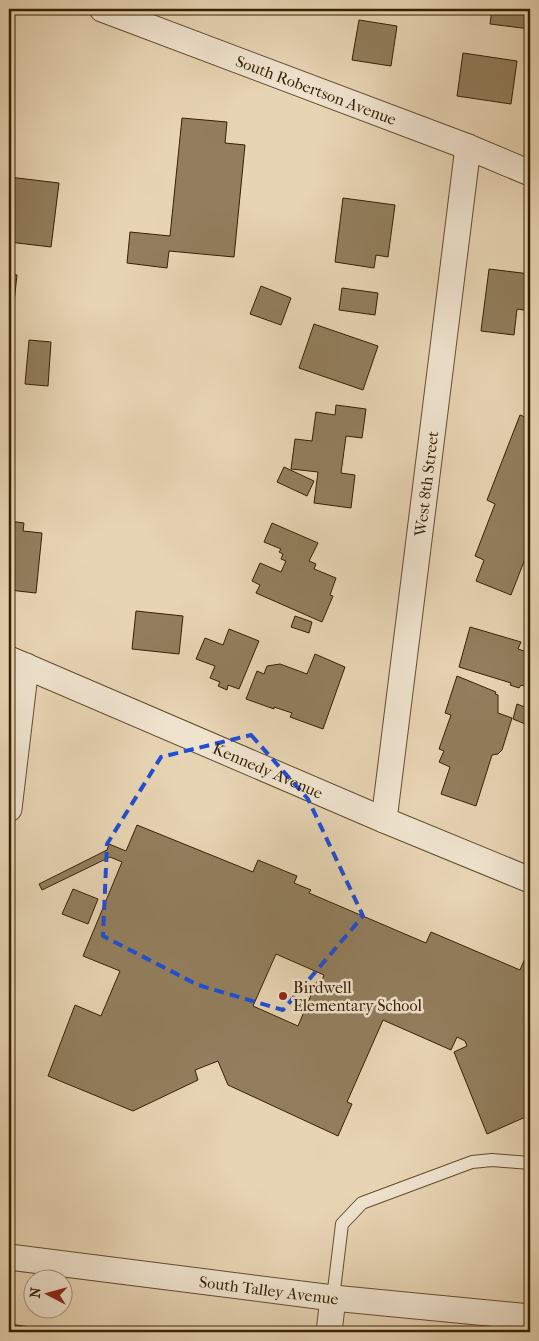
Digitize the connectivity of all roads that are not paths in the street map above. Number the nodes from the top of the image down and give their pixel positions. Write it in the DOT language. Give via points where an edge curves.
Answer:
graph roads {
  1 [pos="114,11"];
  2 [pos="468,147"];
  3 [pos="530,173"];
  4 [pos="17,662"];
  5 [pos="9,809"];
  6 [pos="384,820"];
  7 [pos="530,880"];
  8 [pos="530,1163"];
  9 [pos="9,1257"];
  10 [pos="333,1298"];
  11 [pos="530,1317"];
  12 [pos="329,1332"];
  1 -- 2 [label="street, South Robertson Avenue"];
  2 -- 3 [label="street, South Robertson Avenue"];
  2 -- 6 [label="street, West 8th Street"];
  4 -- 5 [label="street"];
  4 -- 6 [label="street, Kennedy Avenue"];
  6 -- 7 [label="street, Kennedy Avenue"];
  8 -- 10 [label="lane" via="472,1162 362,1203 342,1224"];
  9 -- 10 [label="street, South Talley Avenue"];
  10 -- 11 [label="street, South Talley Avenue"];
  10 -- 12 [label="street"];
}
